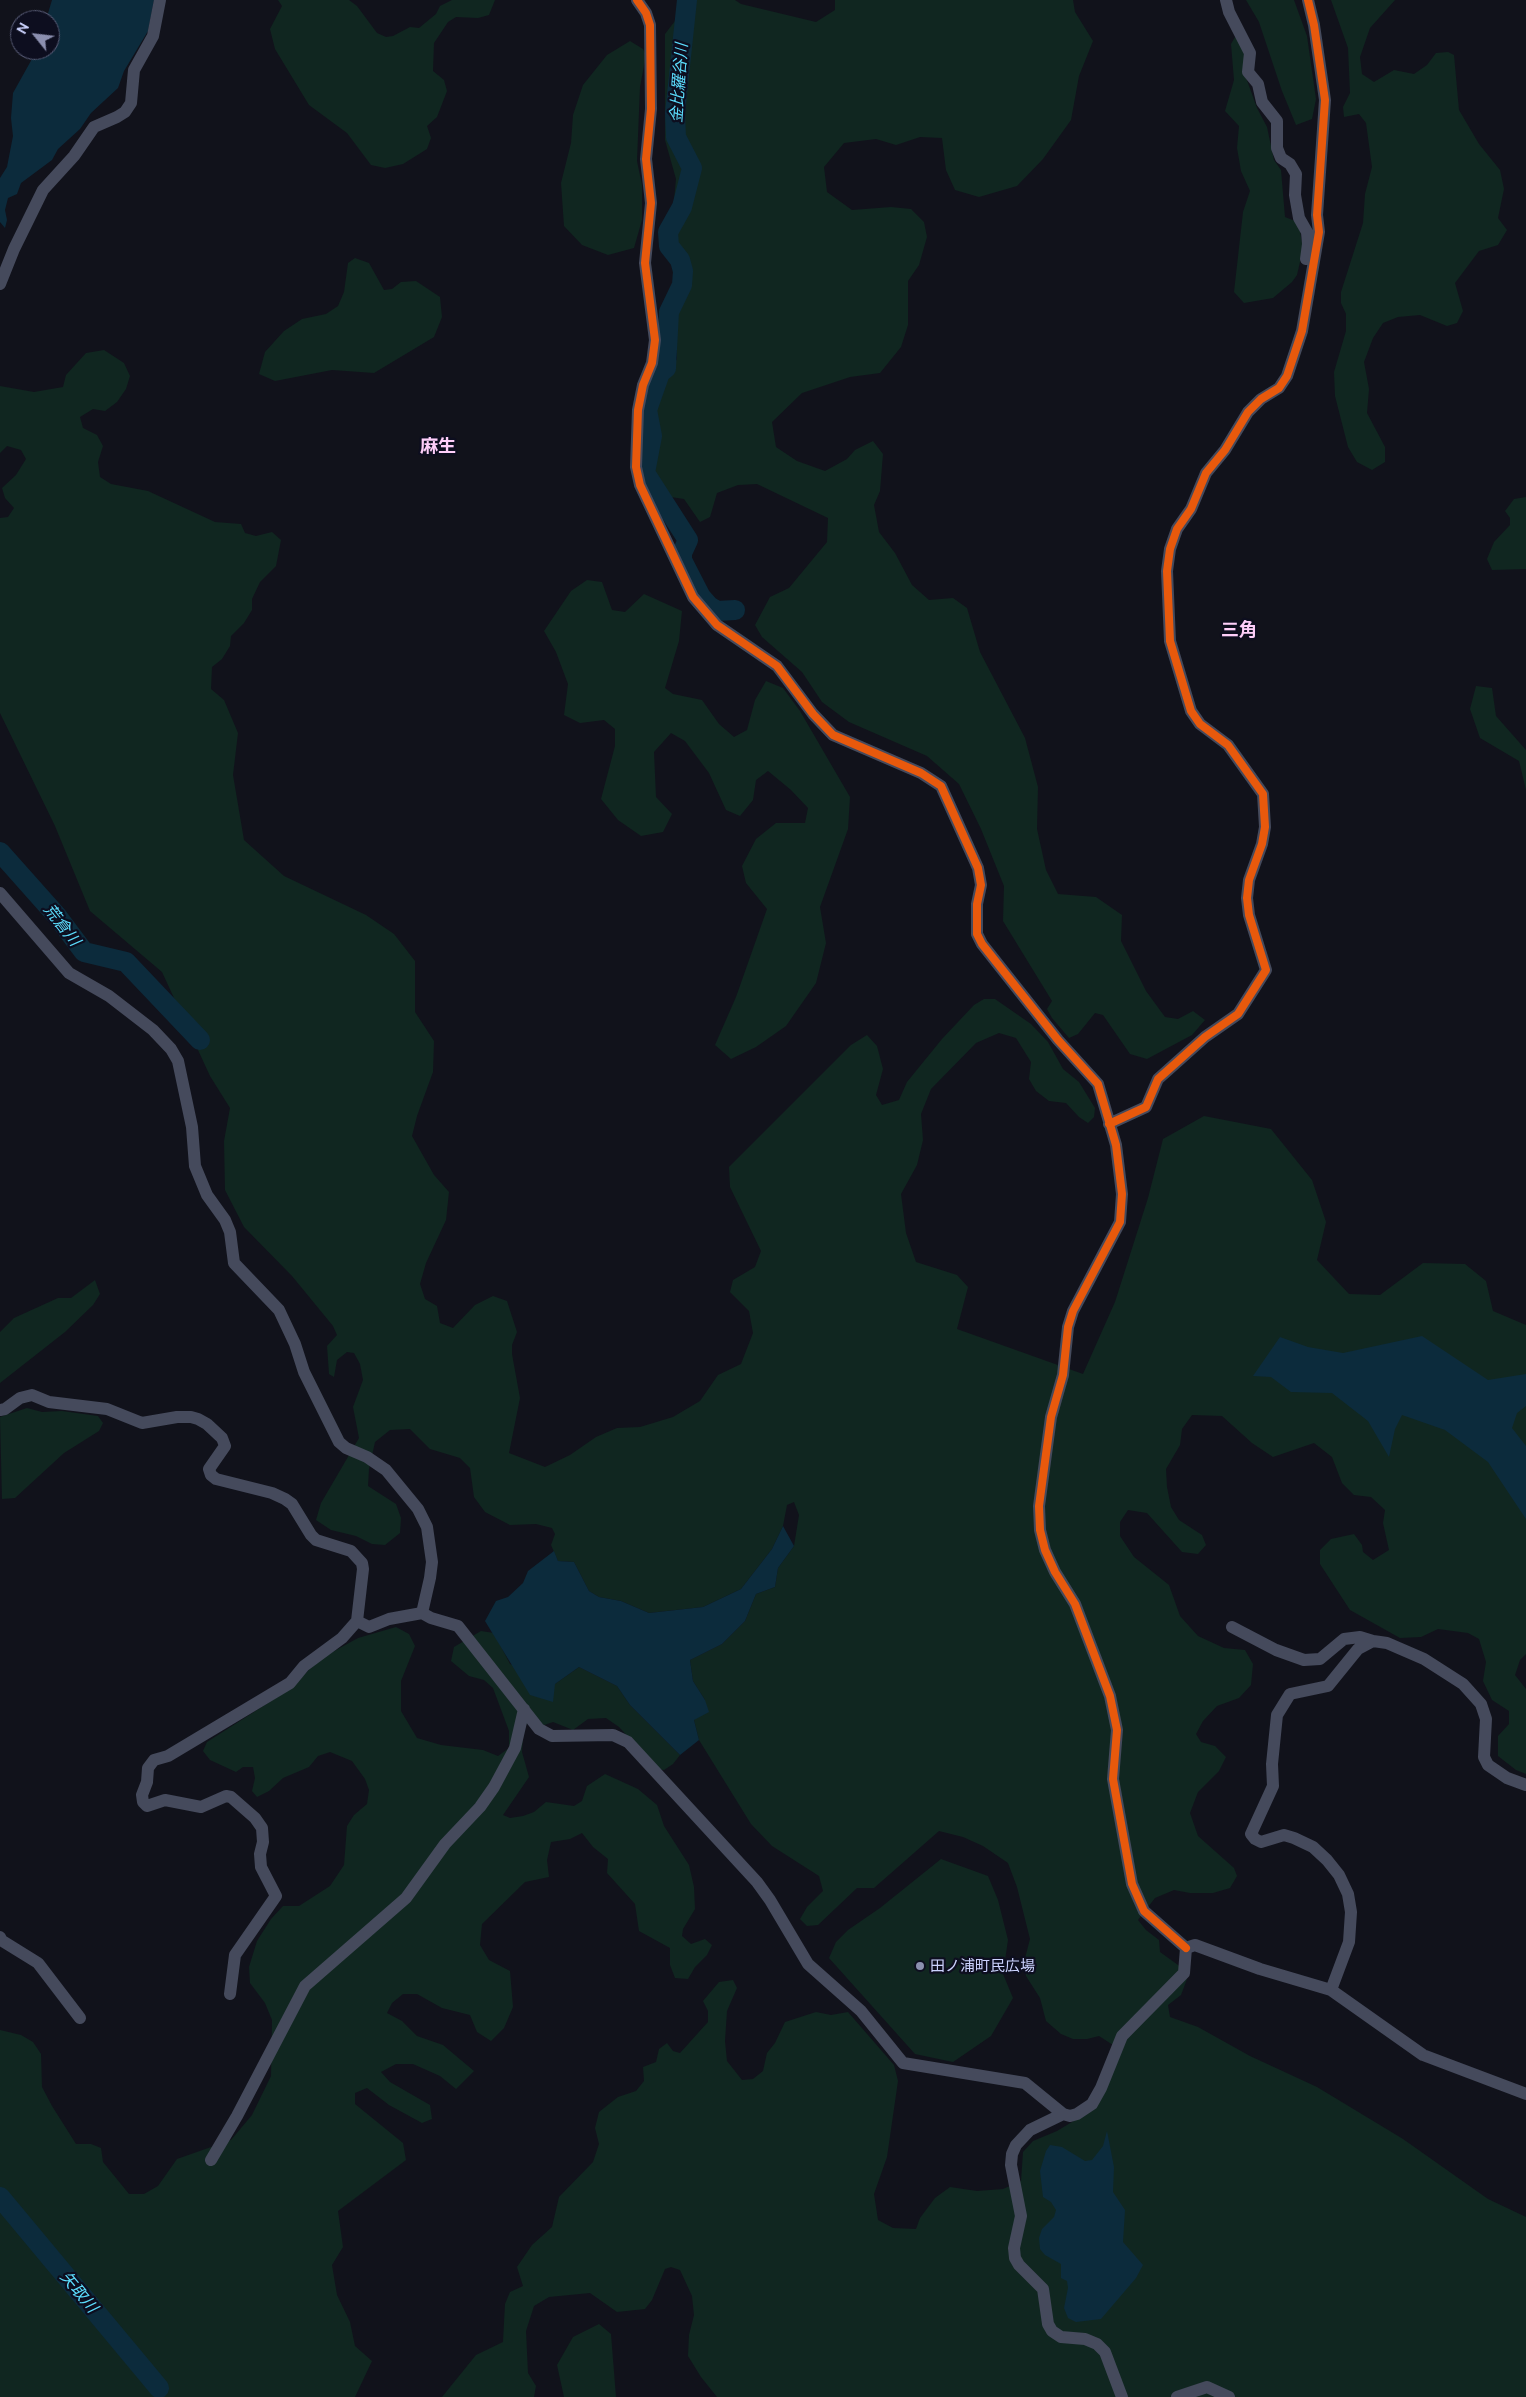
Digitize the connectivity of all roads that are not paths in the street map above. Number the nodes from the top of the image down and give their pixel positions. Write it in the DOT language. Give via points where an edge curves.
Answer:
graph roads {
  1 [pos="160,0"];
  2 [pos="637,0"];
  3 [pos="1226,0"];
  4 [pos="1308,0"];
  5 [pos="0,284"];
  6 [pos="1306,309"];
  7 [pos="0,893"];
  8 [pos="1109,1124"];
  9 [pos="0,1410"];
  10 [pos="422,1613"];
  11 [pos="356,1620"];
  12 [pos="1232,1627"];
  13 [pos="1373,1641"];
  14 [pos="524,1709"];
  15 [pos="1526,1785"];
  16 [pos="0,1937"];
  17 [pos="1186,1948"];
  18 [pos="1331,1990"];
  19 [pos="230,1994"];
  20 [pos="80,2018"];
  21 [pos="1526,2094"];
  22 [pos="1063,2114"];
  23 [pos="210,2160"];
  24 [pos="1122,2397"];
  25 [pos="1177,2397"];
  26 [pos="1229,2397"];
  1 -- 5 [label="street" via="153,36 134,70 131,103 117,118 94,127 74,156 43,190"];
  2 -- 8 [label="street" via="650,25 651,109 646,159 650,203 645,262 655,340 652,363 638,410 636,467 640,485 692,596 717,625 777,666 833,735 921,773 941,786 978,868 981,885 977,934 1058,1040 1098,1084"];
  3 -- 6 [label="street" via="1250,53 1248,72 1258,84 1262,102 1277,121 1277,148 1281,158 1296,174 1295,195 1308,244 1302,300"];
  4 -- 6 [label="street" via="1325,100 1317,215 1320,232"];
  6 -- 8 [label="street" via="1296,354 1287,376 1279,388 1248,412 1225,450 1206,473 1191,509 1177,529 1167,570 1170,642 1191,711 1200,724 1228,745 1263,794 1263,835 1248,880 1247,898 1266,970 1238,1014 1205,1037 1158,1079 1146,1107"];
  7 -- 10 [label="street" via="69,973 110,996 153,1030 178,1061 192,1127 195,1166 207,1195 230,1232 234,1263 278,1310 339,1442 386,1470 418,1510 427,1528 432,1562"];
  8 -- 17 [label="street" via="1120,1166 1120,1222 1073,1311 1068,1327 1063,1375 1051,1417 1039,1506 1040,1530 1055,1572 1075,1604 1110,1696 1117,1730 1113,1779 1132,1884 1144,1911"];
  9 -- 11 [label="street" via="20,1398 32,1396 49,1402 107,1409 142,1423 191,1417 207,1424 222,1438 225,1446 212,1462 211,1475 285,1499 296,1510 310,1536 358,1556 364,1569"];
  10 -- 11 [label="street" via="389,1618 369,1627"];
  10 -- 14 [label="street" via="458,1626"];
  11 -- 19 [label="street" via="342,1638 304,1666 290,1683 168,1756 154,1760 148,1768 142,1795 147,1806 165,1800 201,1807 226,1796 255,1818 262,1828 261,1867 276,1896 235,1954"];
  12 -- 13 [label="street" via="1276,1650 1304,1660 1320,1658 1344,1639 1360,1637"];
  13 -- 15 [label="street" via="1387,1643 1424,1659 1463,1684 1480,1704 1486,1718 1484,1757 1488,1765 1506,1778"];
  13 -- 18 [label="street" via="1358,1649 1328,1686 1290,1694 1283,1702 1276,1725 1272,1786 1252,1834 1261,1842 1284,1835 1294,1838 1313,1848 1339,1875 1348,1894 1351,1912 1349,1942"];
  14 -- 22 [label="street" via="539,1729 552,1736 613,1735 628,1742 757,1882 808,1964 861,2011 903,2063 1025,2083"];
  14 -- 23 [label="street" via="515,1748 480,1807 445,1844 406,1898 305,1986 237,2116"];
  16 -- 20 [label="street" via="38,1963"];
  17 -- 18 [label="street" via="1195,1945"];
  17 -- 22 [label="street" via="1184,1973 1122,2036 1092,2104 1077,2114"];
  18 -- 21 [label="street" via="1423,2055"];
  22 -- 24 [label="street" via="1030,2130 1012,2154 1011,2165 1021,2216 1015,2258 1019,2266 1043,2288 1052,2331 1061,2337 1086,2339 1097,2344 1105,2352"];
  25 -- 26 [label="street" via="1207,2387"];
}
